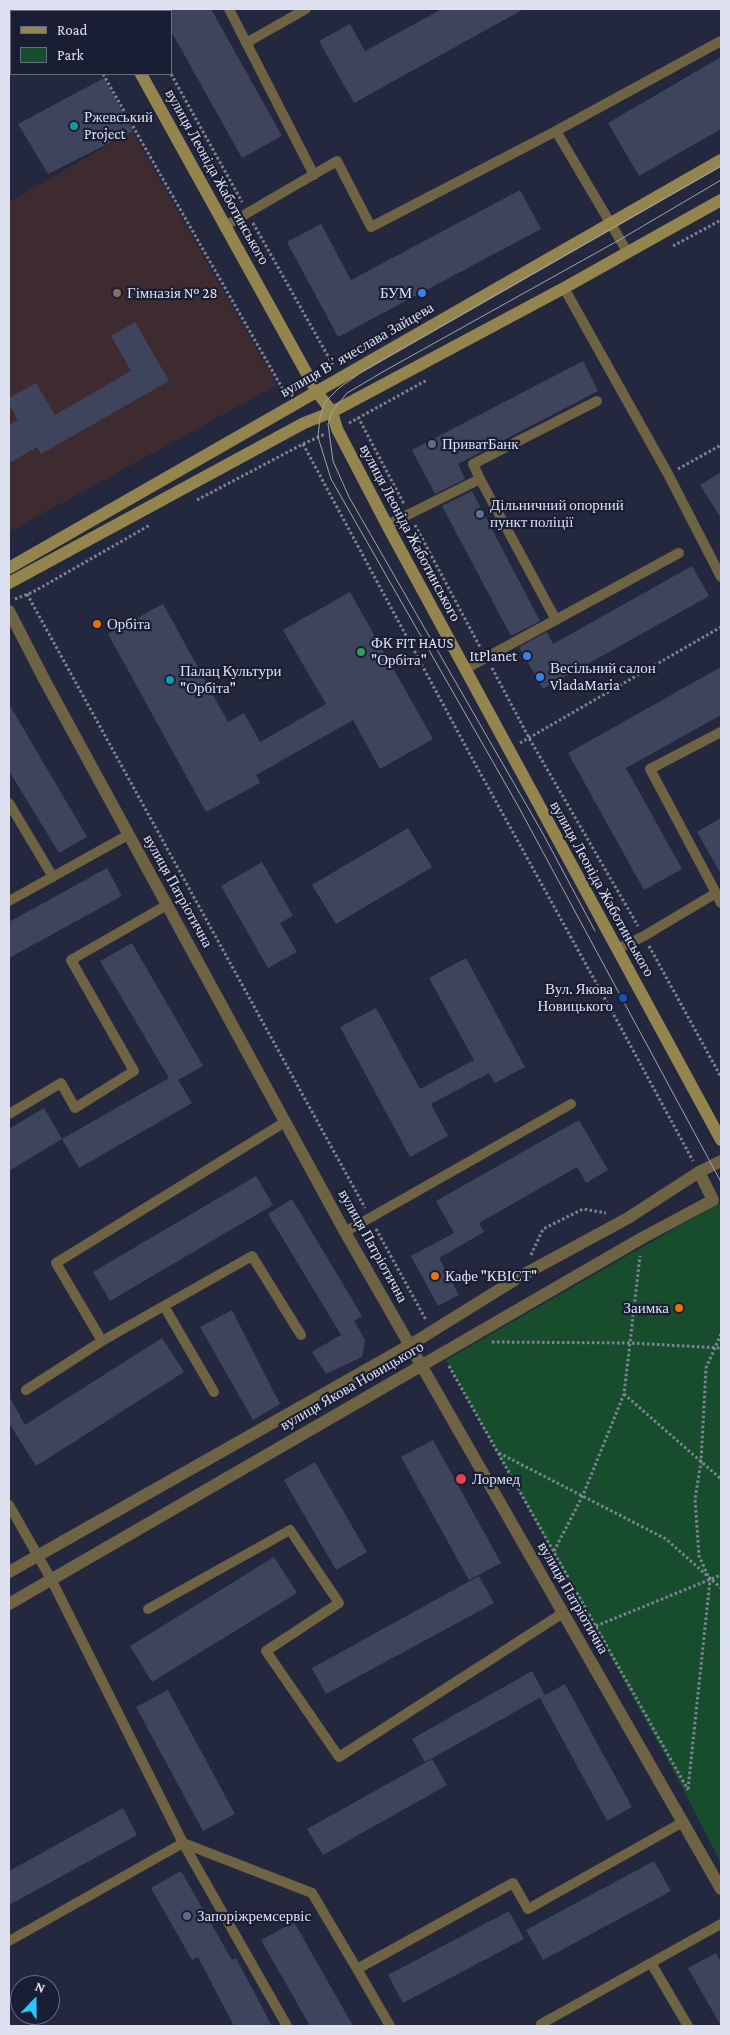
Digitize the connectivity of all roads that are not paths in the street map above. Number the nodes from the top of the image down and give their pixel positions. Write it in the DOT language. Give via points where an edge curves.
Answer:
graph roads {
  1 [pos="229,9"];
  2 [pos="306,9"];
  3 [pos="721,41"];
  4 [pos="246,43"];
  5 [pos="142,75"];
  6 [pos="556,131"];
  7 [pos="721,160"];
  8 [pos="314,175"];
  9 [pos="721,200"];
  10 [pos="611,223"];
  11 [pos="225,226"];
  12 [pos="628,253"];
  13 [pos="564,288"];
  14 [pos="317,392"];
  15 [pos="597,400"];
  16 [pos="332,412"];
  17 [pos="480,479"];
  18 [pos="387,525"];
  19 [pos="679,553"];
  20 [pos="9,568"];
  21 [pos="721,575"];
  22 [pos="9,583"];
  23 [pos="9,611"];
  24 [pos="556,620"];
  25 [pos="465,669"];
  26 [pos="721,732"];
  27 [pos="9,803"];
  28 [pos="128,835"];
  29 [pos="53,877"];
  30 [pos="716,893"];
  31 [pos="9,901"];
  32 [pos="721,903"];
  33 [pos="167,905"];
  34 [pos="617,949"];
  35 [pos="571,1104"];
  36 [pos="9,1114"];
  37 [pos="285,1122"];
  38 [pos="721,1140"];
  39 [pos="721,1161"];
  40 [pos="699,1172"];
  41 [pos="717,1197"];
  42 [pos="346,1232"];
  43 [pos="164,1306"];
  44 [pos="301,1334"];
  45 [pos="102,1341"];
  46 [pos="410,1345"];
  47 [pos="421,1365"];
  48 [pos="26,1390"];
  49 [pos="214,1392"];
  50 [pos="9,1505"];
  51 [pos="38,1555"];
  52 [pos="9,1572"];
  53 [pos="51,1579"];
  54 [pos="9,1604"];
  55 [pos="148,1609"];
  56 [pos="563,1612"];
  57 [pos="683,1822"];
  58 [pos="183,1843"];
  59 [pos="721,1889"];
  60 [pos="721,1924"];
  61 [pos="9,1941"];
  62 [pos="651,1963"];
  63 [pos="357,1969"];
  64 [pos="287,2026"];
  65 [pos="390,2026"];
  66 [pos="543,2026"];
  67 [pos="688,2026"];
  1 -- 4 [label="lane"];
  2 -- 4 [label="lane"];
  3 -- 6 [label="lane"];
  4 -- 8 [label="lane"];
  5 -- 11 [label="main road, вулиця Леоніда Жаботинського"];
  6 -- 8 [label="lane" via="371,227 337,161"];
  6 -- 10 [label="lane"];
  7 -- 10 [label="main road, вулиця Вʼячеслава Зайцева"];
  8 -- 11 [label="lane"];
  9 -- 12 [label="main road"];
  10 -- 12 [label="lane"];
  10 -- 14 [label="main road, вулиця Вʼячеслава Зайцева"];
  11 -- 14 [label="main road, вулиця Леоніда Жаботинського"];
  12 -- 13 [label="main road"];
  13 -- 16 [label="main road"];
  13 -- 21 [label="lane"];
  14 -- 16 [label="main road, вулиця Леоніда Жаботинського"];
  14 -- 20 [label="main road, вулиця Вʼячеслава Зайцева"];
  15 -- 17 [label="lane" via="473,464"];
  16 -- 18 [label="main road, вулиця Леоніда Жаботинського"];
  16 -- 22 [label="main road" via="304,423"];
  17 -- 18 [label="lane"];
  17 -- 24 [label="lane"];
  18 -- 25 [label="main road, вулиця Леоніда Жаботинського"];
  19 -- 24 [label="lane"];
  23 -- 28 [label="street, вулиця Патріотична"];
  24 -- 25 [label="lane"];
  25 -- 34 [label="main road, вулиця Леоніда Жаботинського"];
  26 -- 30 [label="lane" via="650,770"];
  27 -- 29 [label="lane"];
  28 -- 29 [label="lane"];
  28 -- 33 [label="street, вулиця Патріотична"];
  29 -- 31 [label="lane"];
  30 -- 32 [label="lane"];
  30 -- 34 [label="lane"];
  33 -- 36 [label="lane" via="71,960 134,1070 75,1108 61,1083"];
  33 -- 37 [label="street, вулиця Патріотична"];
  34 -- 38 [label="main road, вулиця Леоніда Жаботинського"];
  35 -- 42 [label="lane"];
  37 -- 42 [label="street, вулиця Патріотична"];
  37 -- 45 [label="lane" via="56,1264"];
  39 -- 40 [label="street, вулиця Якова Новицького"];
  40 -- 41 [label="street, вулиця Якова Новицького"];
  40 -- 46 [label="street, вулиця Якова Новицького" via="628,1218 521,1276"];
  41 -- 47 [label="street, вулиця Якова Новицького"];
  42 -- 46 [label="street, вулиця Патріотична"];
  43 -- 44 [label="lane" via="252,1256"];
  43 -- 45 [label="lane"];
  43 -- 49 [label="lane"];
  45 -- 48 [label="lane"];
  46 -- 47 [label="street, вулиця Патріотична"];
  46 -- 51 [label="street, вулиця Якова Новицького"];
  47 -- 53 [label="street, вулиця Якова Новицького"];
  47 -- 56 [label="street, вулиця Патріотична"];
  50 -- 51 [label="lane"];
  51 -- 52 [label="street, вулиця Якова Новицького"];
  51 -- 53 [label="lane"];
  53 -- 54 [label="street, вулиця Якова Новицького"];
  53 -- 58 [label="lane"];
  55 -- 56 [label="lane" via="290,1530 339,1603 266,1651 339,1757"];
  56 -- 57 [label="street, вулиця Патріотична"];
  57 -- 59 [label="street, вулиця Патріотична"];
  57 -- 63 [label="lane" via="528,1909 513,1883"];
  58 -- 61 [label="lane"];
  58 -- 63 [label="lane" via="312,1893"];
  58 -- 64 [label="lane"];
  60 -- 62 [label="lane"];
  62 -- 66 [label="lane" via="541,2024"];
  62 -- 67 [label="lane"];
  63 -- 65 [label="lane"];
}
